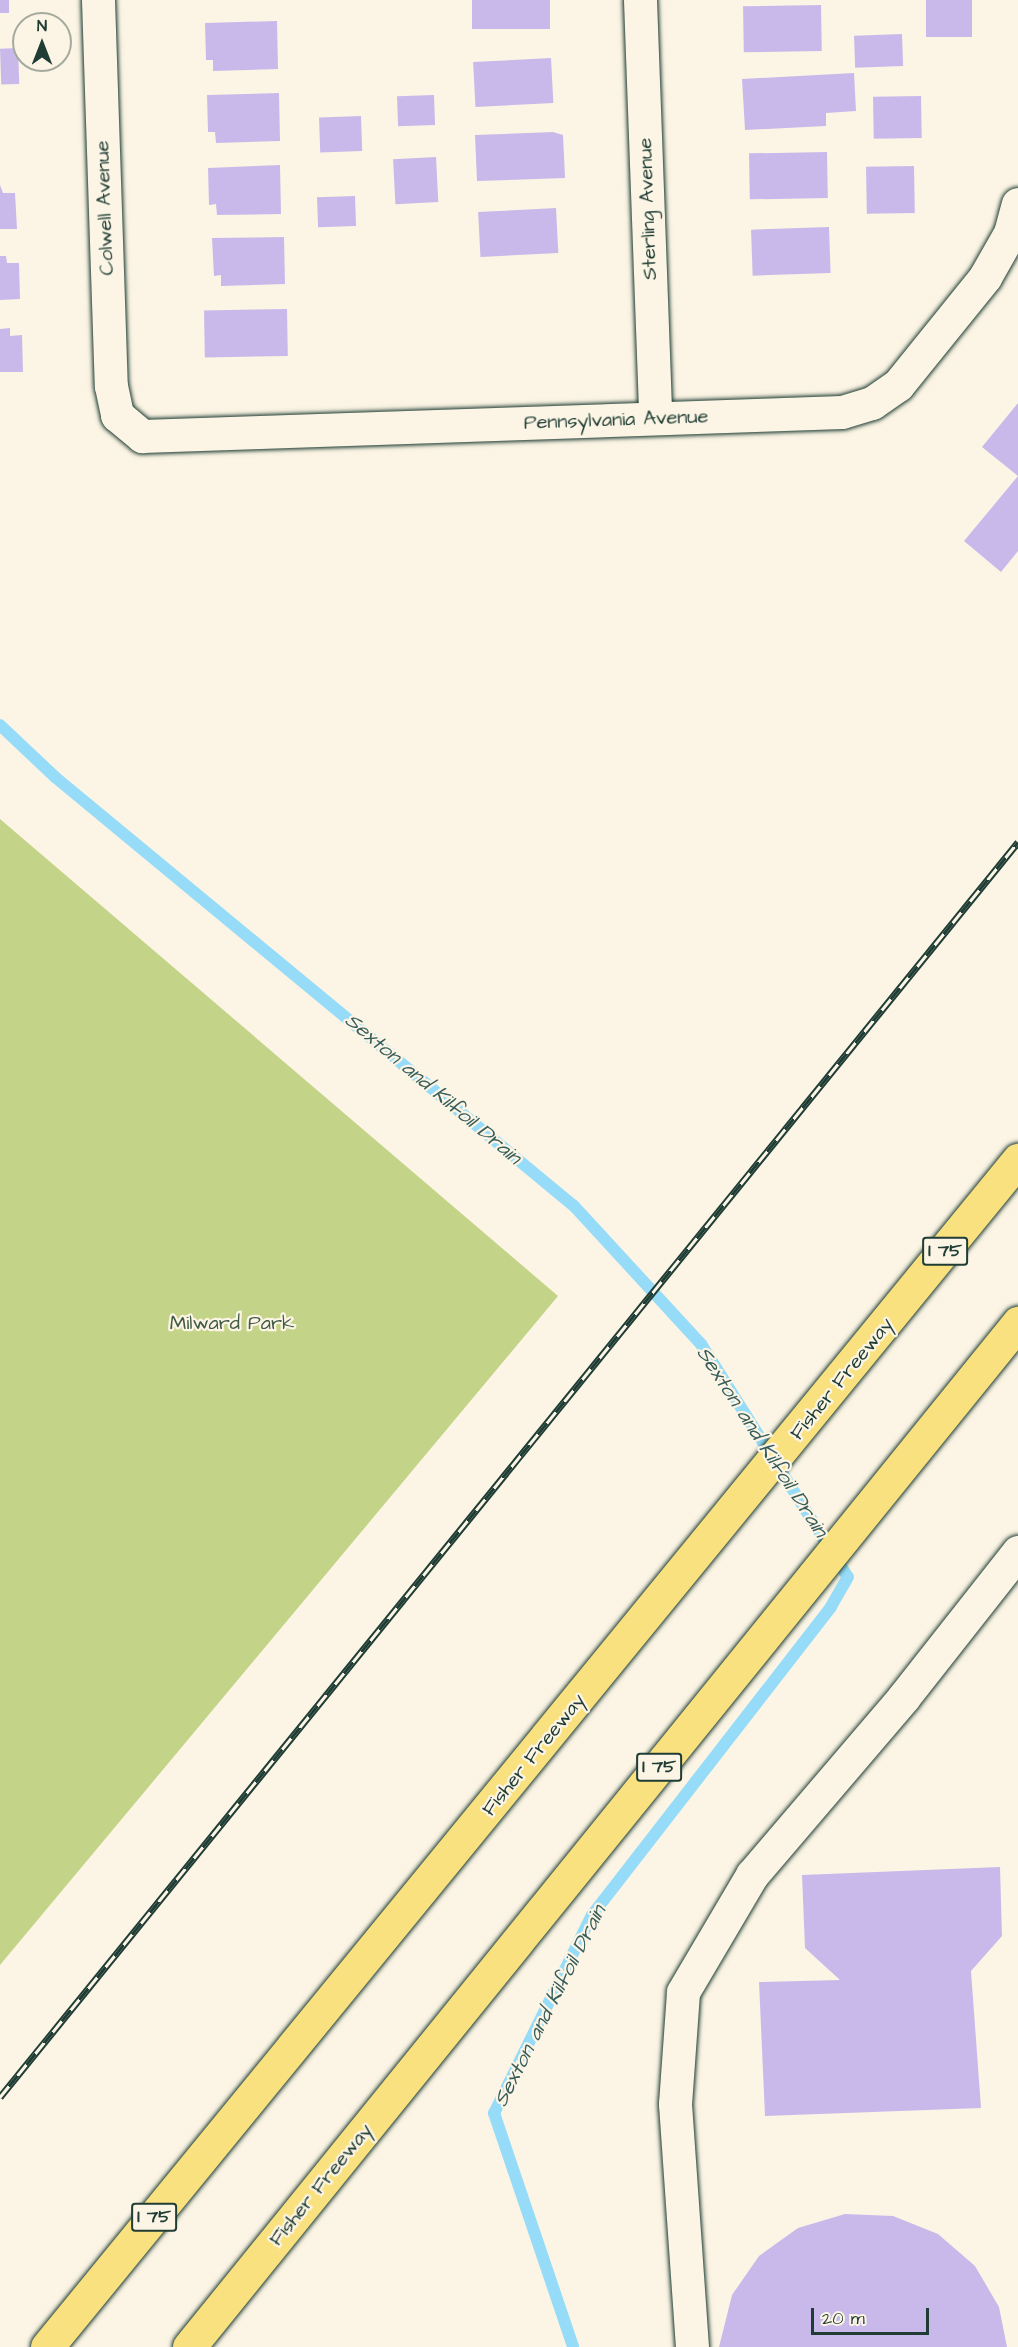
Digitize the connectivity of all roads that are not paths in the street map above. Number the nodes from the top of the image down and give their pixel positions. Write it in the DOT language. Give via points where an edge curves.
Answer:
graph roads {
  1 [pos="98,0"];
  2 [pos="640,0"];
  3 [pos="1018,204"];
  4 [pos="117,415"];
  5 [pos="655,417"];
  6 [pos="1018,1160"];
  7 [pos="1018,1323"];
  8 [pos="1018,1552"];
  9 [pos="47,2347"];
  10 [pos="189,2347"];
  11 [pos="692,2347"];
  1 -- 4 [label="street, Colwell Avenue" via="111,386"];
  2 -- 5 [label="street, Sterling Avenue"];
  3 -- 5 [label="street, Pennsylvania Avenue" via="1010,233 985,277 898,385 872,403 842,412"];
  4 -- 5 [label="street, Pennsylvania Avenue" via="130,430 155,437"];
  6 -- 9 [label="highway, Fisher Freeway / I 75" via="873,1342"];
  7 -- 10 [label="highway, Fisher Freeway / I 75"];
  8 -- 11 [label="street" via="903,1698 752,1875 683,1992 675,2104"];
}
